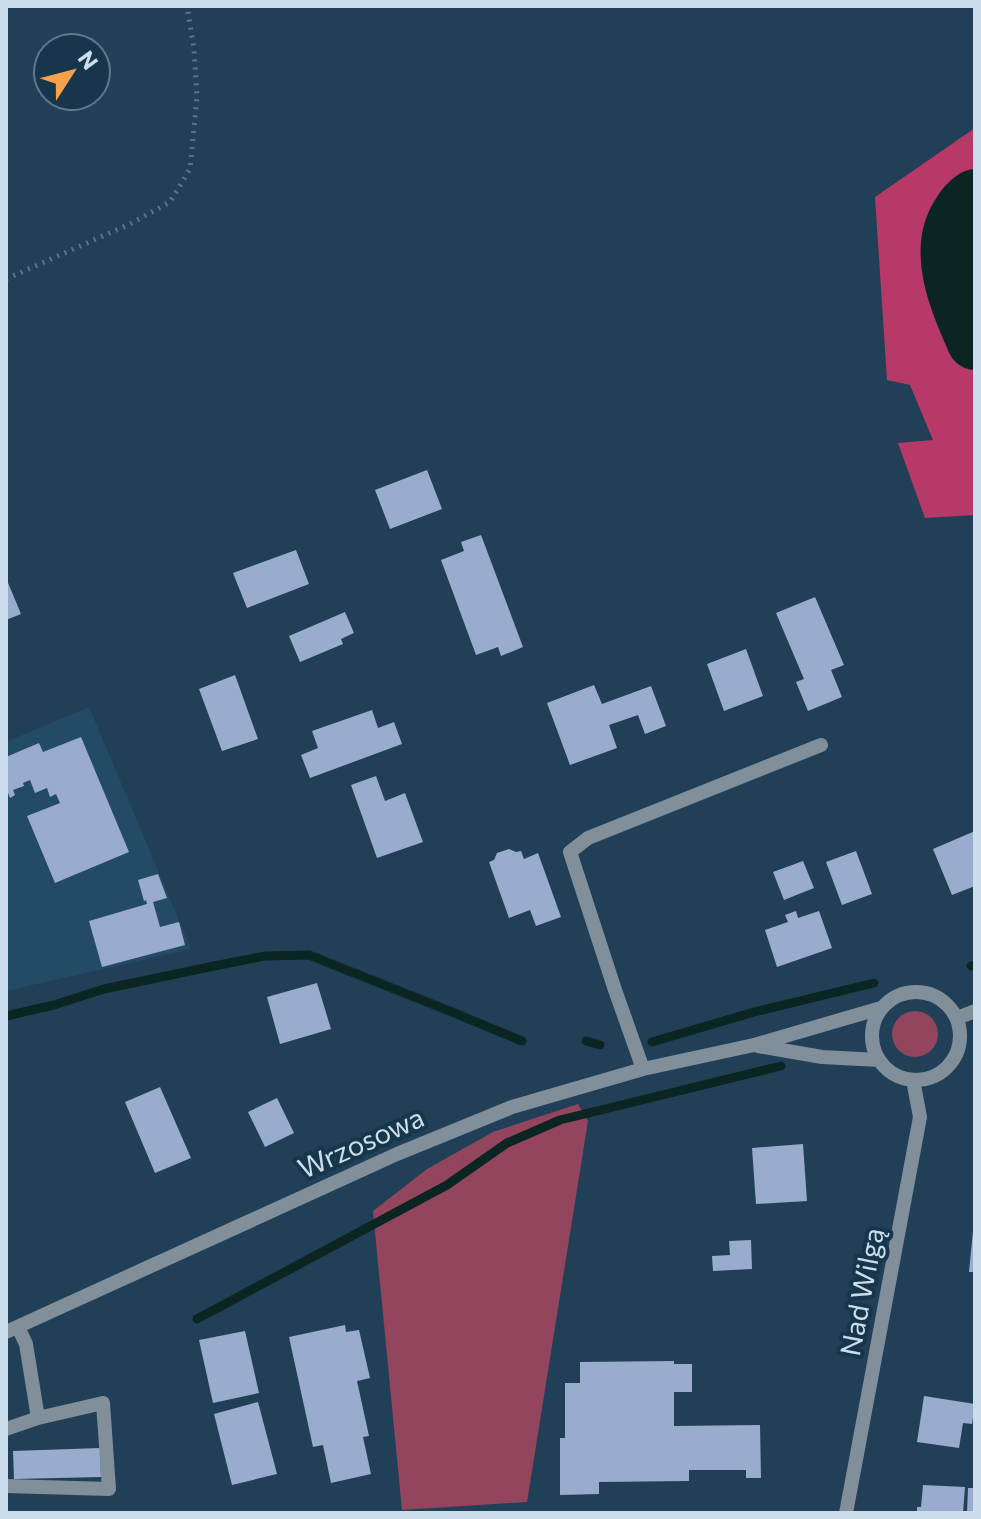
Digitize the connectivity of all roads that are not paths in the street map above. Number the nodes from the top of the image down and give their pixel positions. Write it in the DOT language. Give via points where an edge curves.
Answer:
graph roads {
  1 [pos="821,745"];
  2 [pos="881,1008"];
  3 [pos="975,1011"];
  4 [pos="957,1018"];
  5 [pos="754,1045"];
  6 [pos="879,1060"];
  7 [pos="643,1069"];
  8 [pos="913,1080"];
  9 [pos="12,1330"];
  10 [pos="38,1418"];
  11 [pos="6,1429"];
  12 [pos="6,1486"];
  13 [pos="846,1513"];
  1 -- 7 [label="street" via="588,838 570,852"];
  2 -- 4 [label="street" via="906,992 922,991 949,1005"];
  2 -- 5 [label="street, Wrzosowa"];
  2 -- 6 [label="street" via="872,1034"];
  3 -- 4 [label="street"];
  4 -- 8 [label="street" via="960,1043 949,1066"];
  5 -- 6 [label="street, Wrzosowa"];
  5 -- 7 [label="street, Wrzosowa"];
  6 -- 8 [label="street" via="888,1070"];
  7 -- 9 [label="street, Wrzosowa" via="512,1107 397,1154"];
  8 -- 13 [label="street, Nad Wilgą" via="920,1117"];
  9 -- 10 [label="street" via="26,1344"];
  10 -- 11 [label="street"];
  10 -- 12 [label="street" via="103,1403 109,1489"];
}
